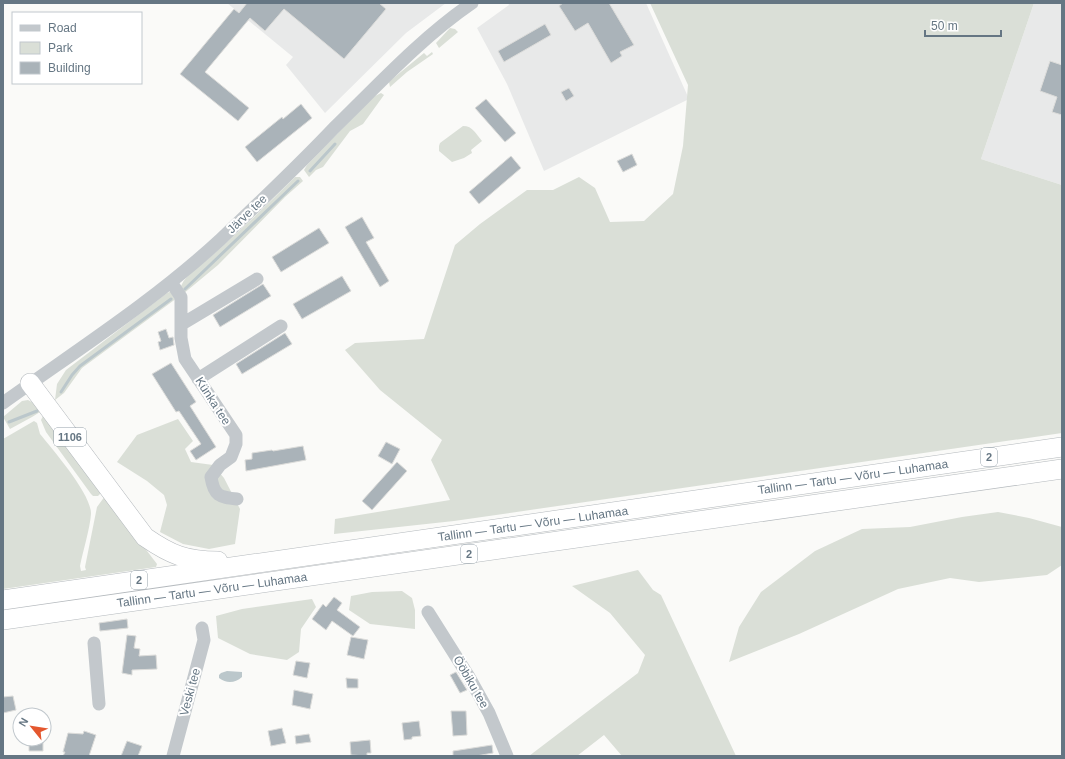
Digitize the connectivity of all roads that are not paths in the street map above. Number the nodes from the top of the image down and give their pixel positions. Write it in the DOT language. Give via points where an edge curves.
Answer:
graph roads {
  1 [pos="472,3"];
  2 [pos="258,279"];
  3 [pos="171,282"];
  4 [pos="182,324"];
  5 [pos="281,326"];
  6 [pos="198,379"];
  7 [pos="30,383"];
  8 [pos="3,403"];
  9 [pos="1062,446"];
  10 [pos="1062,469"];
  11 [pos="237,498"];
  12 [pos="275,561"];
  13 [pos="3,600"];
  14 [pos="428,612"];
  15 [pos="3,620"];
  16 [pos="202,628"];
  17 [pos="94,642"];
  18 [pos="99,704"];
  19 [pos="173,756"];
  20 [pos="507,756"];
  1 -- 3 [label="street, Järve tee" via="449,19 390,72 309,155"];
  2 -- 4 [label="street"];
  3 -- 4 [label="street, Künka tee" via="181,297"];
  3 -- 7 [label="street, Järve tee"];
  4 -- 6 [label="street, Künka tee" via="181,338 185,359"];
  5 -- 6 [label="street"];
  6 -- 11 [label="street, Künka tee" via="236,435 231,457 220,465 211,477 213,489 221,497"];
  7 -- 8 [label="street, Järve tee"];
  7 -- 12 [label="highway, 1106" via="145,537 181,557 202,561"];
  9 -- 12 [label="highway, Tallinn — Tartu — Võru — Luhamaa / 2"];
  10 -- 15 [label="highway, Tallinn — Tartu — Võru — Luhamaa / 2"];
  12 -- 13 [label="highway, Tallinn — Tartu — Võru — Luhamaa / 2"];
  14 -- 20 [label="street, Ööbiku tee" via="489,713"];
  16 -- 19 [label="street, Veski tee" via="204,640"];
  17 -- 18 [label="street"];
}
